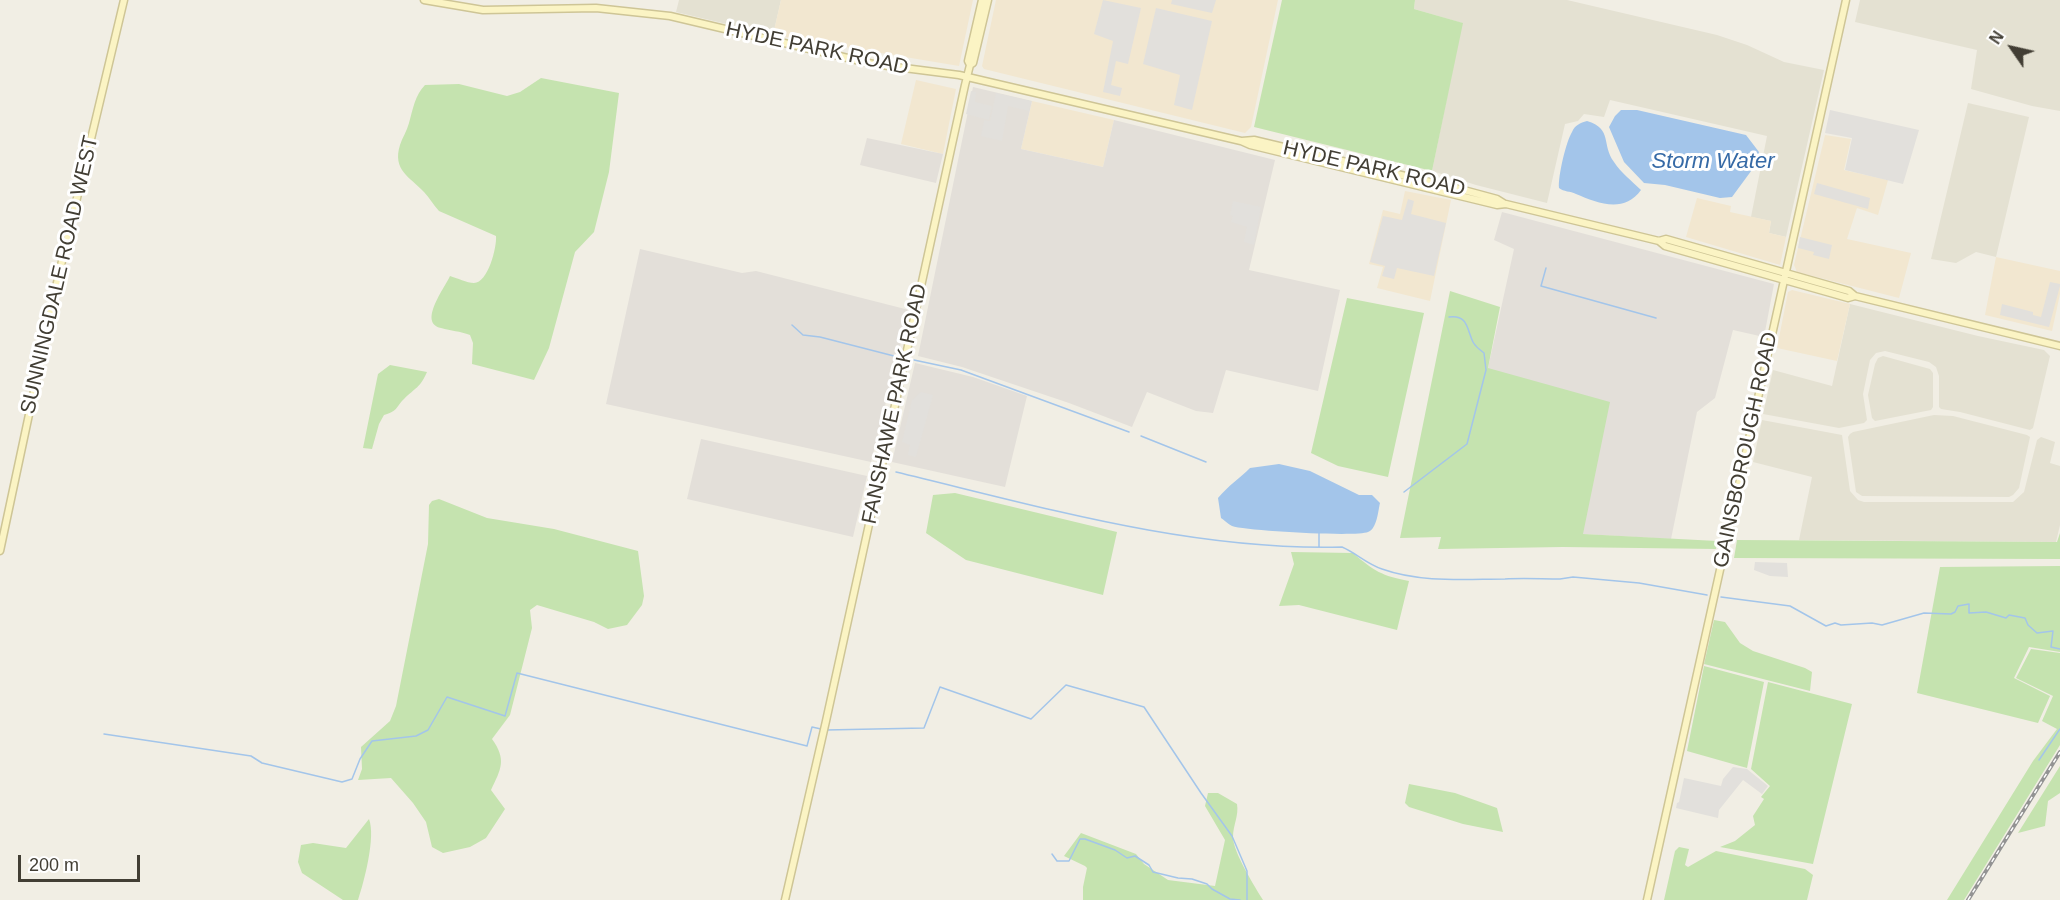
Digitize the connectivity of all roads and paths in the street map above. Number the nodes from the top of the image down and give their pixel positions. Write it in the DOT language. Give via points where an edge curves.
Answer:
graph roads {
  1 [pos="124,0"];
  2 [pos="424,0"];
  3 [pos="982,0"];
  4 [pos="988,0"];
  5 [pos="1846,0"];
  6 [pos="970,65"];
  7 [pos="967,77"];
  8 [pos="1784,276"];
  9 [pos="2060,346"];
  10 [pos="0,551"];
  11 [pos="785,900"];
  12 [pos="1647,900"];
  1 -- 10 [label="main road, SUNNINGDALE ROAD WEST" via="58,278"];
  2 -- 7 [label="main road, HYDE PARK ROAD" via="483,10 596,8 670,16 873,64"];
  3 -- 6 [label="main road, FANSHAWE PARK ROAD"];
  4 -- 6 [label="main road, FANSHAWE PARK ROAD"];
  5 -- 8 [label="main road, GAINSBOROUGH ROAD"];
  6 -- 7 [label="main road, FANSHAWE PARK ROAD"];
  7 -- 8 [label="main road, HYDE PARK ROAD" via="1497,205 1659,241 1666,239"];
  7 -- 11 [label="main road, FANSHAWE PARK ROAD"];
  8 -- 9 [label="main road, HYDE PARK ROAD" via="1848,298 1855,296"];
  8 -- 12 [label="main road, GAINSBOROUGH ROAD"];
}
